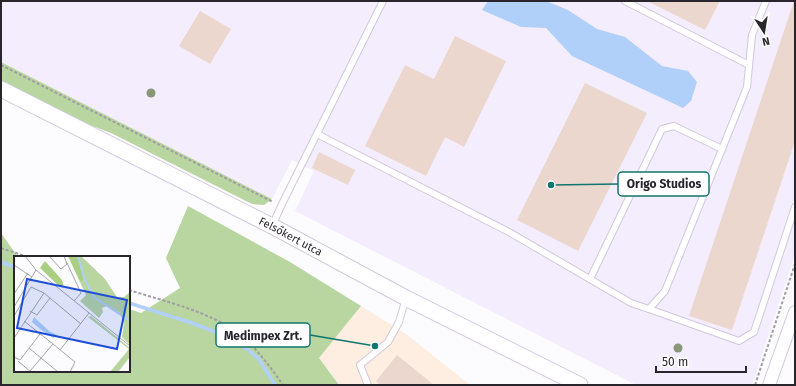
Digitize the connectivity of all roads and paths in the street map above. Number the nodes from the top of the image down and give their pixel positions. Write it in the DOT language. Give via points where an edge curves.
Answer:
graph roads {
  1 [pos="383,1"];
  2 [pos="625,1"];
  3 [pos="766,1"];
  4 [pos="1,65"];
  5 [pos="749,65"];
  6 [pos="1,90"];
  7 [pos="317,134"];
  8 [pos="722,148"];
  9 [pos="281,206"];
  10 [pos="795,207"];
  11 [pos="272,226"];
  12 [pos="1,248"];
  13 [pos="25,256"];
  14 [pos="795,264"];
  15 [pos="590,279"];
  16 [pos="130,290"];
  17 [pos="406,298"];
  18 [pos="649,309"];
  19 [pos="795,312"];
  20 [pos="284,385"];
  21 [pos="368,385"];
  22 [pos="580,385"];
  23 [pos="755,385"];
  24 [pos="770,385"];
  1 -- 7 [label="lane"];
  2 -- 5 [label="lane"];
  3 -- 5 [label="lane" via="752,35"];
  4 -- 9 [label="path"];
  5 -- 8 [label="lane" via="747,87"];
  6 -- 11 [label="street, Felsőkert utca"];
  7 -- 9 [label="lane"];
  7 -- 15 [label="lane" via="510,232"];
  8 -- 15 [label="lane" via="674,126 662,129"];
  8 -- 18 [label="lane" via="665,291"];
  9 -- 11 [label="lane"];
  10 -- 18 [label="lane" via="754,332 739,341"];
  11 -- 17 [label="street, Felsőkert utca"];
  12 -- 13 [label="path"];
  14 -- 23 [label="path"];
  15 -- 18 [label="lane" via="631,303"];
  16 -- 20 [label="path" via="224,324 263,357"];
  17 -- 21 [label="lane" via="399,322 388,342 360,366"];
  17 -- 22 [label="street, Felsőkert utca"];
  19 -- 24 [label="street"];
}
